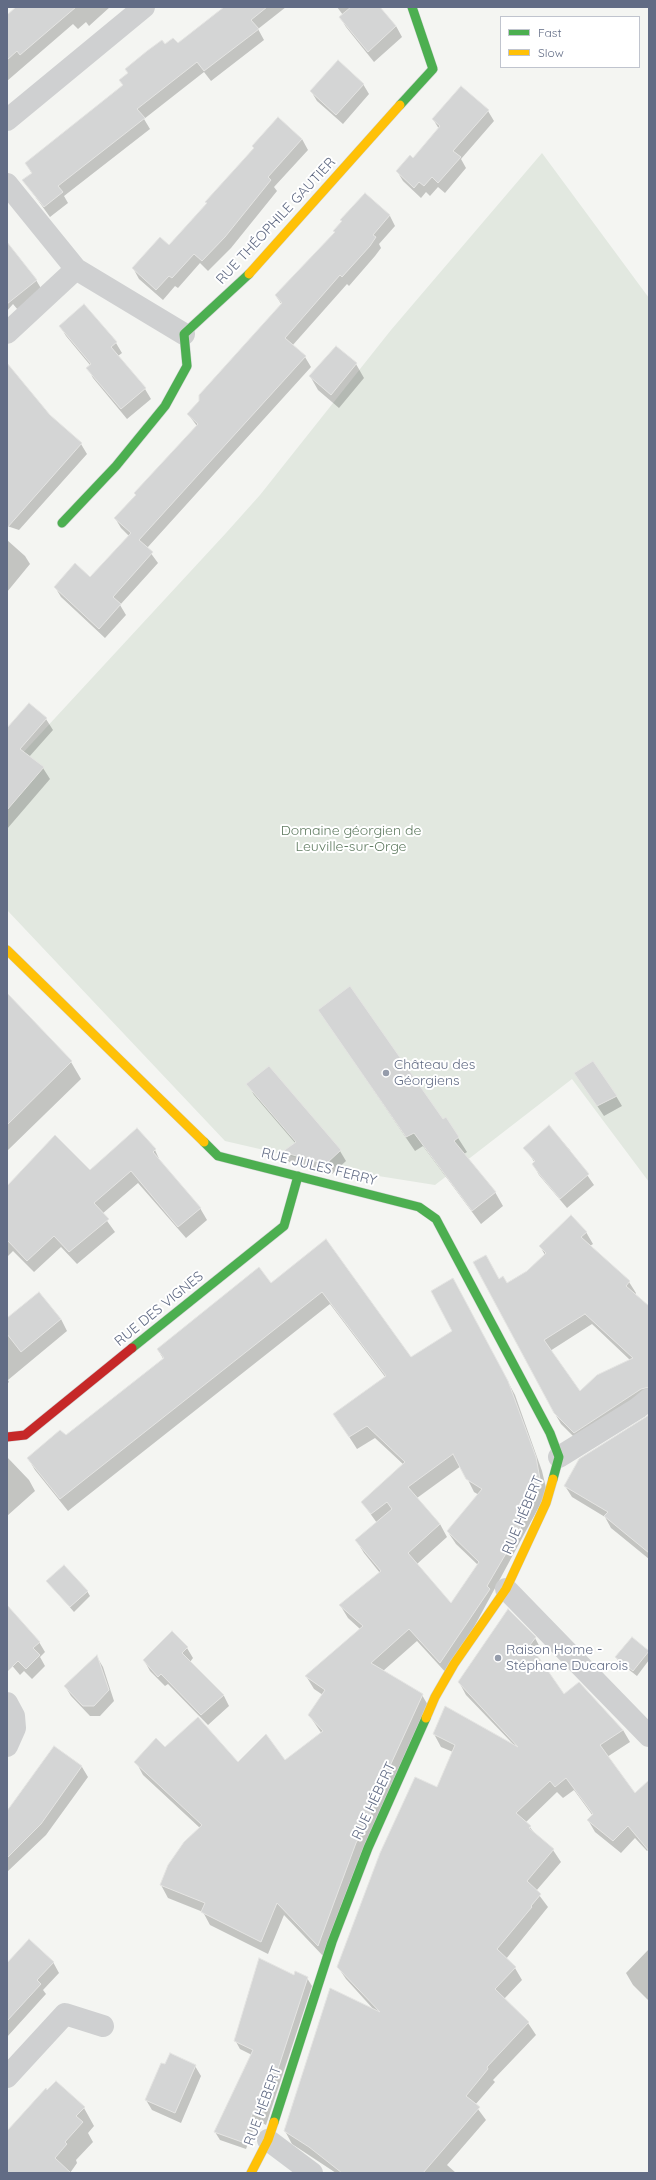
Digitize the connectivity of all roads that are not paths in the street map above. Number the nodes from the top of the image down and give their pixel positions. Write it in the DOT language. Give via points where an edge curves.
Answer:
graph roads {
  1 [pos="144,7"];
  2 [pos="412,7"];
  3 [pos="7,120"];
  4 [pos="7,184"];
  5 [pos="76,269"];
  6 [pos="7,333"];
  7 [pos="184,334"];
  8 [pos="62,523"];
  9 [pos="7,950"];
  10 [pos="26,969"];
  11 [pos="14,974"];
  12 [pos="298,1176"];
  13 [pos="649,1399"];
  14 [pos="7,1437"];
  15 [pos="559,1457"];
  16 [pos="506,1589"];
  17 [pos="7,1703"];
  18 [pos="649,1736"];
  19 [pos="7,1746"];
  20 [pos="103,2026"];
  21 [pos="7,2077"];
  22 [pos="268,2140"];
  23 [pos="251,2173"];
  24 [pos="312,2173"];
  1 -- 3 [label="street"];
  2 -- 7 [label="street, RUE THÉOPHILE GAUTIER" via="433,68 246,277"];
  4 -- 5 [label="street"];
  5 -- 6 [label="street"];
  5 -- 7 [label="street"];
  7 -- 8 [label="street" via="187,366 165,406 116,466"];
  9 -- 10 [label="street, RUE JULES FERRY"];
  10 -- 11 [label="street"];
  10 -- 12 [label="street, RUE JULES FERRY" via="218,1156"];
  12 -- 14 [label="street, RUE DES VIGNES" via="284,1226 25,1435"];
  12 -- 15 [label="street, RUE JULES FERRY" via="419,1206 436,1219 550,1433"];
  13 -- 15 [label="street"];
  15 -- 16 [label="street, RUE HÉBERT" via="546,1503"];
  16 -- 18 [label="street"];
  16 -- 22 [label="street, RUE HÉBERT" via="454,1664 435,1697 368,1848 332,1942"];
  17 -- 19 [label="street" via="14,1716 15,1728"];
  20 -- 21 [label="street" via="65,2014"];
  22 -- 23 [label="street, RUE HÉBERT"];
  22 -- 24 [label="street"];
}
